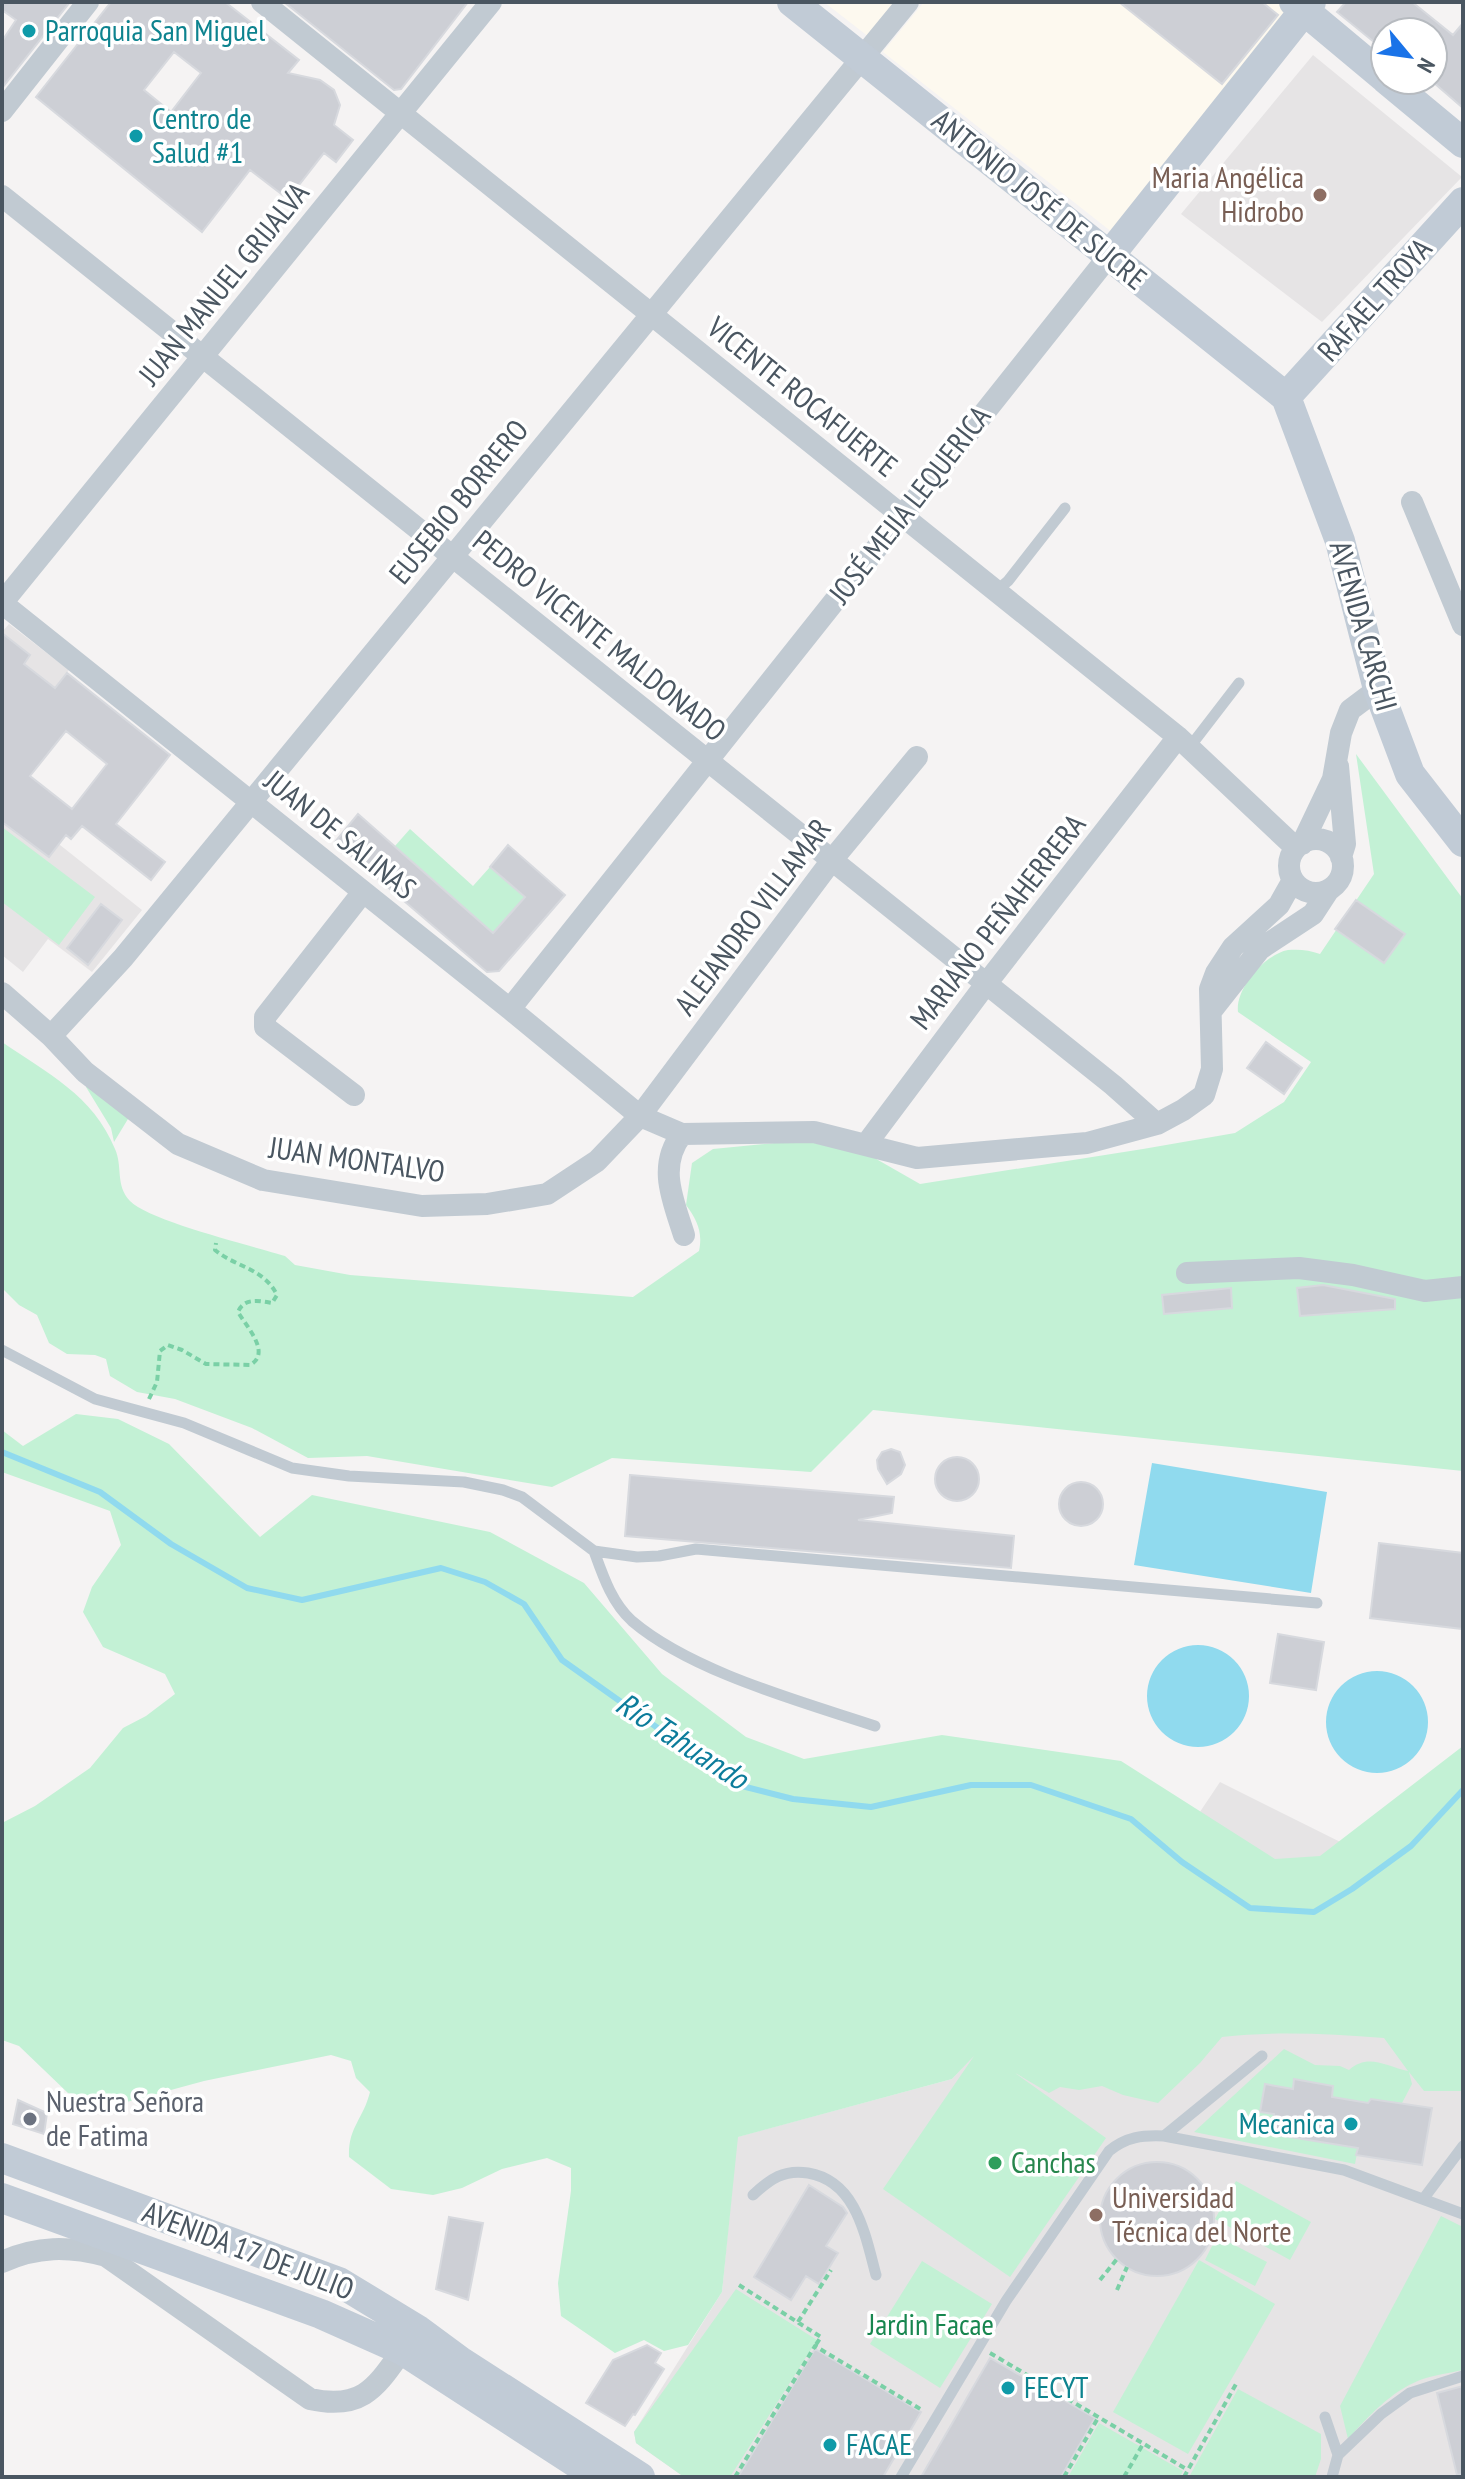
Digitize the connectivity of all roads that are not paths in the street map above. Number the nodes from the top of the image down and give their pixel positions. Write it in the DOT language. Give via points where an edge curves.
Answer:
graph roads {
  1 [pos="88,2"];
  2 [pos="262,2"];
  3 [pos="491,2"];
  4 [pos="792,2"];
  5 [pos="908,2"];
  6 [pos="1303,5"];
  7 [pos="862,58"];
  8 [pos="1369,64"];
  9 [pos="1406,96"];
  10 [pos="2,111"];
  11 [pos="401,113"];
  12 [pos="1463,143"];
  13 [pos="2,196"];
  14 [pos="1461,209"];
  15 [pos="1109,256"];
  16 [pos="651,315"];
  17 [pos="203,357"];
  18 [pos="1286,397"];
  19 [pos="1412,502"];
  20 [pos="1065,508"];
  21 [pos="902,516"];
  22 [pos="453,557"];
  23 [pos="996,591"];
  24 [pos="2,603"];
  25 [pos="1463,625"];
  26 [pos="1239,683"];
  27 [pos="1378,689"];
  28 [pos="1183,743"];
  29 [pos="917,757"];
  30 [pos="707,761"];
  31 [pos="1337,761"];
  32 [pos="251,802"];
  33 [pos="1463,842"];
  34 [pos="1299,846"];
  35 [pos="1341,857"];
  36 [pos="832,860"];
  37 [pos="1293,880"];
  38 [pos="1328,891"];
  39 [pos="363,892"];
  40 [pos="986,984"];
  41 [pos="2,993"];
  42 [pos="510,1009"];
  43 [pos="1212,1010"];
  44 [pos="51,1036"];
  45 [pos="354,1095"];
  46 [pos="640,1116"];
  47 [pos="1157,1124"];
  48 [pos="682,1134"];
  49 [pos="867,1143"];
  50 [pos="684,1235"];
  51 [pos="1187,1273"];
  52 [pos="1463,1287"];
  53 [pos="2,1350"];
  54 [pos="594,1551"];
  55 [pos="1317,1603"];
  56 [pos="875,1726"];
  57 [pos="1262,2056"];
  58 [pos="1164,2136"];
  59 [pos="1463,2146"];
  60 [pos="2,2158"];
  61 [pos="753,2195"];
  62 [pos="2,2198"];
  63 [pos="1424,2198"];
  64 [pos="1463,2214"];
  65 [pos="2,2262"];
  66 [pos="876,2275"];
  67 [pos="410,2340"];
  68 [pos="1463,2376"];
  69 [pos="1325,2417"];
  70 [pos="1338,2455"];
  71 [pos="598,2477"];
  72 [pos="640,2477"];
  73 [pos="901,2477"];
  74 [pos="1332,2477"];
  1 -- 10 [label="street"];
  2 -- 11 [label="street, VICENTE ROCAFUERTE"];
  3 -- 11 [label="street, JUAN MANUEL GRIJALVA"];
  4 -- 7 [label="street, ANTONIO JOSÉ DE SUCRE"];
  5 -- 7 [label="street, EUSEBIO BORRERO"];
  6 -- 8 [label="street"];
  6 -- 15 [label="street, JOSÉ MEJIA LEQUERICA"];
  7 -- 15 [label="street, ANTONIO JOSÉ DE SUCRE"];
  7 -- 16 [label="street, EUSEBIO BORRERO"];
  9 -- 12 [label="street"];
  11 -- 16 [label="street, VICENTE ROCAFUERTE"];
  11 -- 17 [label="street, JUAN MANUEL GRIJALVA"];
  13 -- 17 [label="street, PEDRO VICENTE MALDONADO"];
  14 -- 18 [label="street, RAFAEL TROYA"];
  15 -- 18 [label="street, ANTONIO JOSÉ DE SUCRE"];
  15 -- 21 [label="street, JOSÉ MEJIA LEQUERICA"];
  16 -- 21 [label="street, VICENTE ROCAFUERTE"];
  16 -- 22 [label="street, EUSEBIO BORRERO"];
  17 -- 22 [label="street, PEDRO VICENTE MALDONADO"];
  17 -- 24 [label="street, JUAN MANUEL GRIJALVA"];
  18 -- 27 [label="street, AVENIDA CARCHI" via="1340,541"];
  19 -- 25 [label="street"];
  20 -- 23 [label="lane"];
  21 -- 23 [label="street, VICENTE ROCAFUERTE"];
  21 -- 30 [label="street, JOSÉ MEJIA LEQUERICA"];
  22 -- 30 [label="street, PEDRO VICENTE MALDONADO"];
  22 -- 32 [label="street, EUSEBIO BORRERO"];
  23 -- 28 [label="street, VICENTE ROCAFUERTE"];
  24 -- 32 [label="street, JUAN DE SALINAS"];
  26 -- 28 [label="lane"];
  27 -- 31 [label="street" via="1350,710"];
  27 -- 33 [label="street, AVENIDA CARCHI" via="1410,774"];
  28 -- 34 [label="street, VICENTE ROCAFUERTE"];
  28 -- 40 [label="street, MARIANO PEÑAHERRERA"];
  29 -- 36 [label="street, ALEJANDRO VILLAMAR"];
  30 -- 36 [label="street, PEDRO VICENTE MALDONADO"];
  30 -- 42 [label="street, JOSÉ MEJIA LEQUERICA"];
  31 -- 34 [label="street"];
  31 -- 35 [label="street" via="1345,844"];
  32 -- 39 [label="street, JUAN DE SALINAS"];
  32 -- 44 [label="street, EUSEBIO BORRERO" via="123,958"];
  34 -- 35 [label="street" via="1325,840"];
  34 -- 37 [label="street" via="1289,868"];
  35 -- 38 [label="street" via="1340,879"];
  36 -- 40 [label="street, PEDRO VICENTE MALDONADO"];
  36 -- 46 [label="street, ALEJANDRO VILLAMAR"];
  37 -- 38 [label="street" via="1311,893"];
  37 -- 43 [label="street" via="1279,905 1225,958 1210,989"];
  38 -- 43 [label="street" via="1313,914 1260,949"];
  39 -- 42 [label="street, JUAN DE SALINAS"];
  39 -- 45 [label="street" via="265,1017 265,1027"];
  40 -- 47 [label="street, PEDRO VICENTE MALDONADO"];
  40 -- 49 [label="street, MARIANO PEÑAHERRERA"];
  41 -- 44 [label="street, JUAN MONTALVO"];
  42 -- 46 [label="street, JUAN DE SALINAS"];
  43 -- 47 [label="street" via="1212,1069 1204,1095"];
  44 -- 46 [label="street, JUAN MONTALVO" via="85,1072 178,1144 263,1180 422,1206 487,1204 547,1194 597,1161"];
  46 -- 48 [label="street, JUAN DE SALINAS"];
  47 -- 49 [label="street" via="1087,1143 917,1158"];
  48 -- 49 [label="street" via="814,1132"];
  48 -- 50 [label="street" via="674,1145 667,1179"];
  51 -- 52 [label="street" via="1299,1268 1425,1291"];
  53 -- 54 [label="lane" via="95,1399 184,1423 292,1468 503,1490 522,1497"];
  54 -- 55 [label="lane" via="637,1557 696,1549"];
  54 -- 56 [label="lane" via="606,1585 631,1620 673,1648 745,1682"];
  57 -- 58 [label="lane"];
  58 -- 63 [label="lane" via="1344,2170"];
  58 -- 73 [label="lane" via="1134,2137 1109,2151 1006,2301"];
  59 -- 63 [label="lane"];
  60 -- 67 [label="street, AVENIDA 17 DE JULIO" via="339,2282"];
  61 -- 66 [label="lane" via="785,2172 826,2177 841,2186 863,2225"];
  62 -- 67 [label="street, AVENIDA 17 DE JULIO" via="321,2314"];
  63 -- 64 [label="lane"];
  65 -- 67 [label="street" via="49,2248 106,2256 310,2399 328,2403 369,2393"];
  67 -- 71 [label="street, AVENIDA 17 DE JULIO"];
  67 -- 72 [label="street, AVENIDA 17 DE JULIO" via="460,2361"];
  68 -- 70 [label="lane" via="1410,2393"];
  69 -- 70 [label="lane"];
  70 -- 74 [label="lane"];
}
